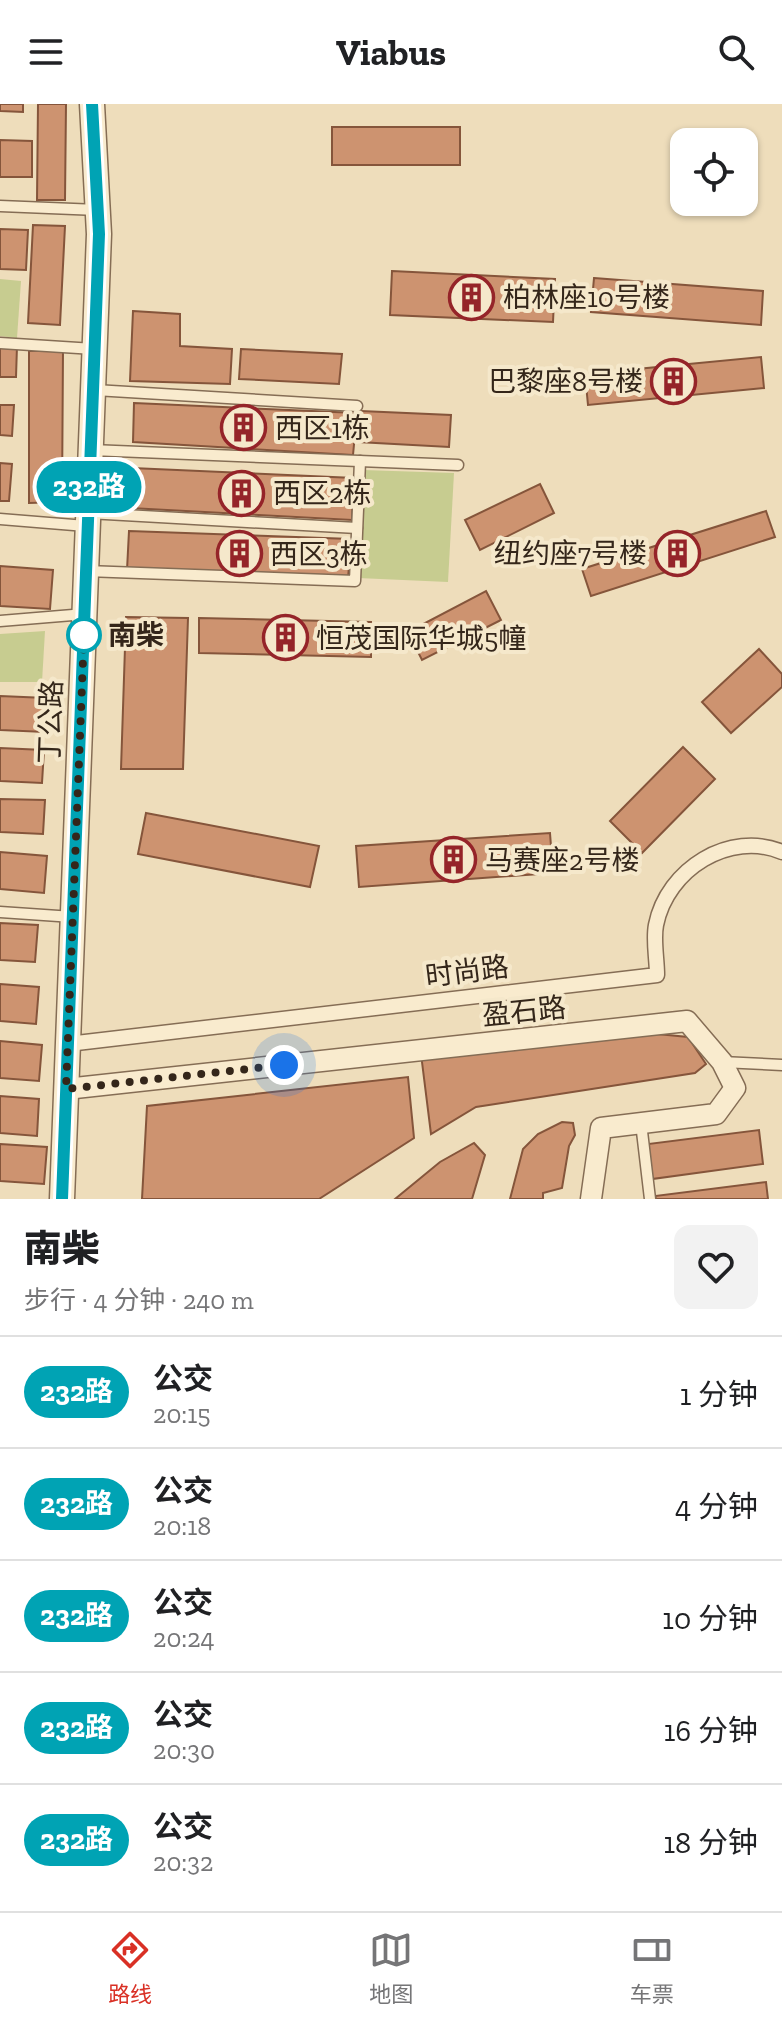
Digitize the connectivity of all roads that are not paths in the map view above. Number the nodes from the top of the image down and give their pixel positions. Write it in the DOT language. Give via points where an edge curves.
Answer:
graph roads {
  1 [pos="92,104"];
  2 [pos="0,206"];
  3 [pos="98,210"];
  4 [pos="0,343"];
  5 [pos="95,349"];
  6 [pos="93,390"];
  7 [pos="357,406"];
  8 [pos="91,450"];
  9 [pos="360,461"];
  10 [pos="458,465"];
  11 [pos="0,519"];
  12 [pos="88,520"];
  13 [pos="357,528"];
  14 [pos="86,571"];
  15 [pos="85,614"];
  16 [pos="0,621"];
  17 [pos="782,852"];
  18 [pos="0,912"];
  19 [pos="73,917"];
  20 [pos="68,1044"];
  21 [pos="722,1062"];
  22 [pos="782,1065"];
  23 [pos="66,1089"];
  24 [pos="641,1123"];
  25 [pos="62,1199"];
  26 [pos="591,1199"];
  27 [pos="650,1199"];
  1 -- 3 [label="street, 丁公路"];
  2 -- 3 [label="lane"];
  3 -- 5 [label="street, 丁公路"];
  4 -- 5 [label="lane"];
  5 -- 6 [label="street, 丁公路"];
  6 -- 7 [label="lane"];
  6 -- 8 [label="street, 丁公路"];
  8 -- 9 [label="lane"];
  8 -- 12 [label="street, 丁公路"];
  9 -- 10 [label="lane"];
  9 -- 13 [label="lane"];
  11 -- 12 [label="lane"];
  12 -- 13 [label="lane"];
  12 -- 14 [label="street, 丁公路"];
  13 -- 14 [label="lane" via="355,581"];
  14 -- 15 [label="street, 丁公路"];
  15 -- 16 [label="lane"];
  15 -- 19 [label="street, 丁公路"];
  17 -- 20 [label="street, 时尚路" via="763,844 718,850 678,879 656,925 657,975"];
  18 -- 19 [label="lane"];
  19 -- 20 [label="street, 丁公路"];
  20 -- 23 [label="street, 丁公路"];
  21 -- 22 [label="lane"];
  21 -- 23 [label="street, 盈石路" via="687,1021"];
  21 -- 24 [label="street, 盈石路" via="735,1088 716,1114"];
  23 -- 25 [label="street, 丁公路"];
  24 -- 26 [label="street, 盈石路" via="601,1128"];
  24 -- 27 [label="lane"];
}
